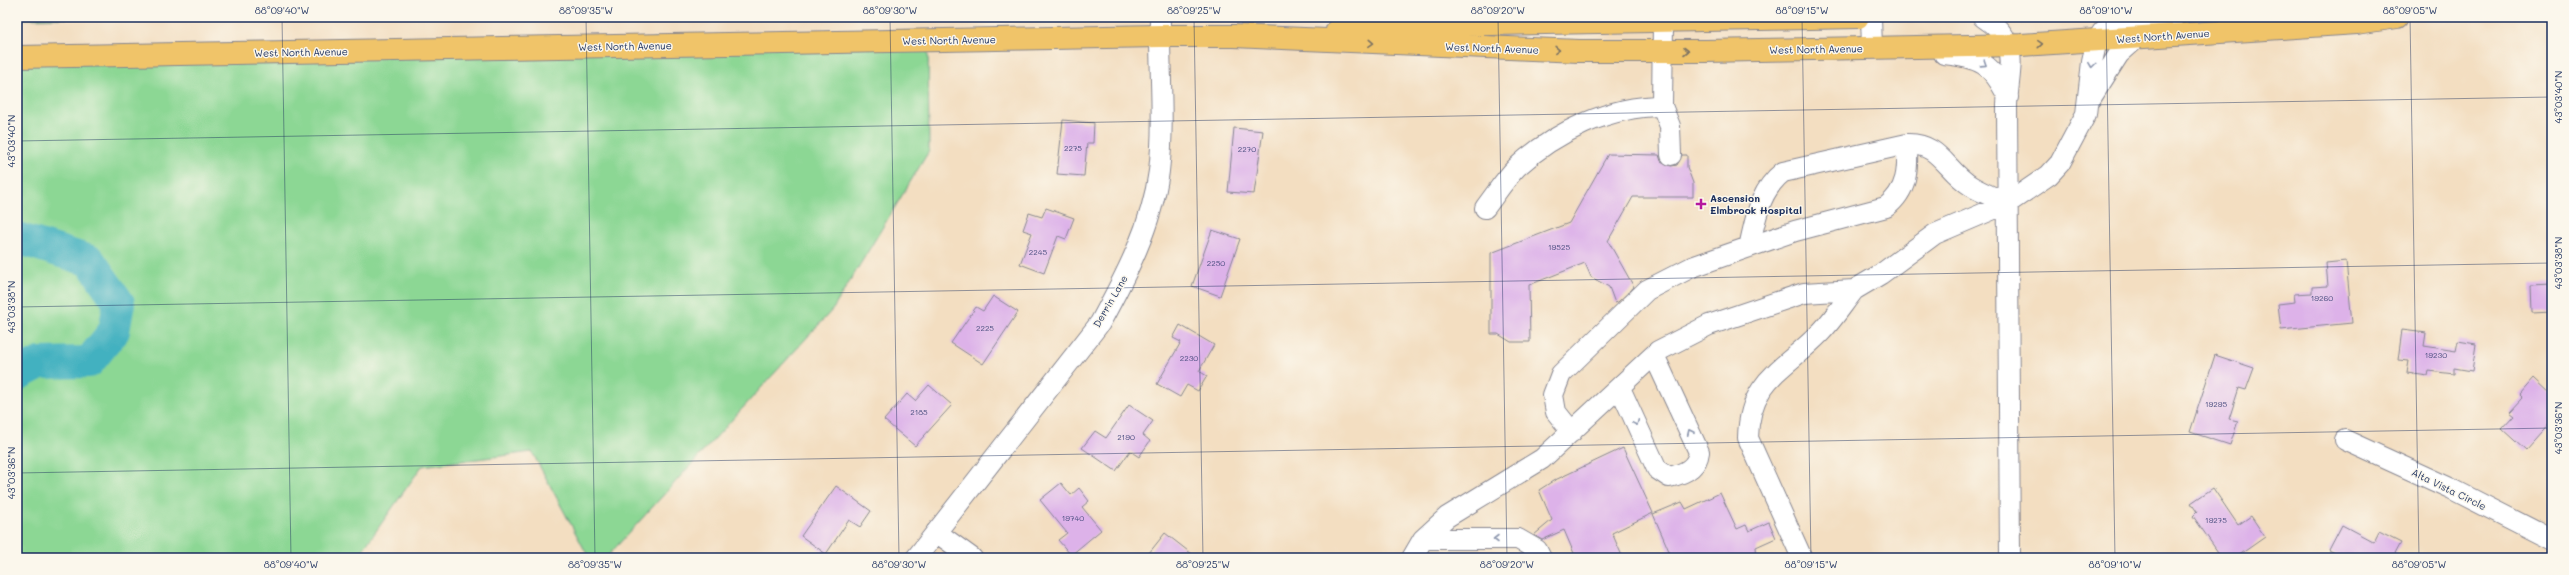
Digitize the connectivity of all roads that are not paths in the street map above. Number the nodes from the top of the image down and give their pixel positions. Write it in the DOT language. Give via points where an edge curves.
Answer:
graph roads {
  1 [pos="1858,17"];
  2 [pos="1871,17"];
  3 [pos="1983,17"];
  4 [pos="2174,17"];
  5 [pos="2397,17"];
  6 [pos="1663,21"];
  7 [pos="1160,27"];
  8 [pos="1234,36"];
  9 [pos="2138,37"];
  10 [pos="2097,40"];
  11 [pos="2010,45"];
  12 [pos="1882,48"];
  13 [pos="1664,51"];
  14 [pos="17,57"];
  15 [pos="2008,97"];
  16 [pos="2089,102"];
  17 [pos="1662,106"];
  18 [pos="1906,144"];
  19 [pos="1671,155"];
  20 [pos="2008,203"];
  21 [pos="1485,208"];
  22 [pos="1749,247"];
  23 [pos="1854,290"];
  24 [pos="1654,355"];
  25 [pos="1620,388"];
  26 [pos="1572,432"];
  27 [pos="2345,440"];
  28 [pos="936,532"];
  29 [pos="1422,539"];
  30 [pos="2552,540"];
  31 [pos="916,558"];
  32 [pos="972,558"];
  33 [pos="1412,558"];
  34 [pos="1541,558"];
  35 [pos="1802,558"];
  36 [pos="2010,558"];
  1 -- 6 [label="main road, West North Avenue"];
  2 -- 12 [label="street"];
  3 -- 11 [label="street" via="1997,26"];
  4 -- 10 [label="street" via="2116,24 2103,31"];
  5 -- 9 [label="main road, West North Avenue" via="2357,23"];
  6 -- 8 [label="main road, West North Avenue" via="1388,26"];
  6 -- 13 [label="street"];
  7 -- 8 [label="main road, West North Avenue"];
  7 -- 14 [label="main road, West North Avenue"];
  7 -- 28 [label="street, Derrin Lane" via="1163,103 1158,172 1144,234 1124,280 1100,323"];
  8 -- 13 [label="main road, West North Avenue, one-way" via="1428,46"];
  9 -- 10 [label="main road, West North Avenue"];
  9 -- 16 [label="street" via="2119,54"];
  11 -- 10 [label="main road, West North Avenue, one-way"];
  10 -- 16 [label="street, one-way" via="2092,62"];
  11 -- 12 [label="main road, West North Avenue"];
  11 -- 15 [label="street"];
  13 -- 12 [label="main road, West North Avenue, one-way"];
  12 -- 15 [label="street, one-way" via="1969,56 1986,64 1998,76"];
  13 -- 17 [label="street"];
  15 -- 20 [label="street"];
  16 -- 20 [label="street" via="2086,114 2060,163 2049,175"];
  17 -- 19 [label="street" via="1670,126"];
  17 -- 21 [label="street" via="1640,106 1599,117 1560,136 1516,167"];
  18 -- 20 [label="street" via="1930,147 1971,187"];
  18 -- 22 [label="street" via="1783,172 1770,182 1757,211"];
  18 -- 22 [label="street" via="1908,170 1897,198 1886,207 1795,231"];
  20 -- 23 [label="street" via="1935,234 1881,274"];
  20 -- 36 [label="street"];
  22 -- 26 [label="street" via="1692,267 1647,290 1562,374 1553,395 1556,412"];
  23 -- 24 [label="street" via="1804,293 1770,303 1709,325"];
  23 -- 35 [label="street" via="1820,333 1765,382 1754,399 1748,420 1748,438"];
  24 -- 25 [label="street"];
  25 -- 24 [label="street, one-way" via="1657,469 1669,477 1693,468 1698,461 1699,452"];
  25 -- 26 [label="street"];
  26 -- 29 [label="street" via="1542,459 1447,517"];
  27 -- 30 [label="street, Alta Vista Circle" via="2452,489"];
  28 -- 31 [label="street, Derrin Lane"];
  28 -- 32 [label="street"];
  29 -- 33 [label="street"];
  34 -- 29 [label="street, one-way" via="1537,550 1518,539"];
}
